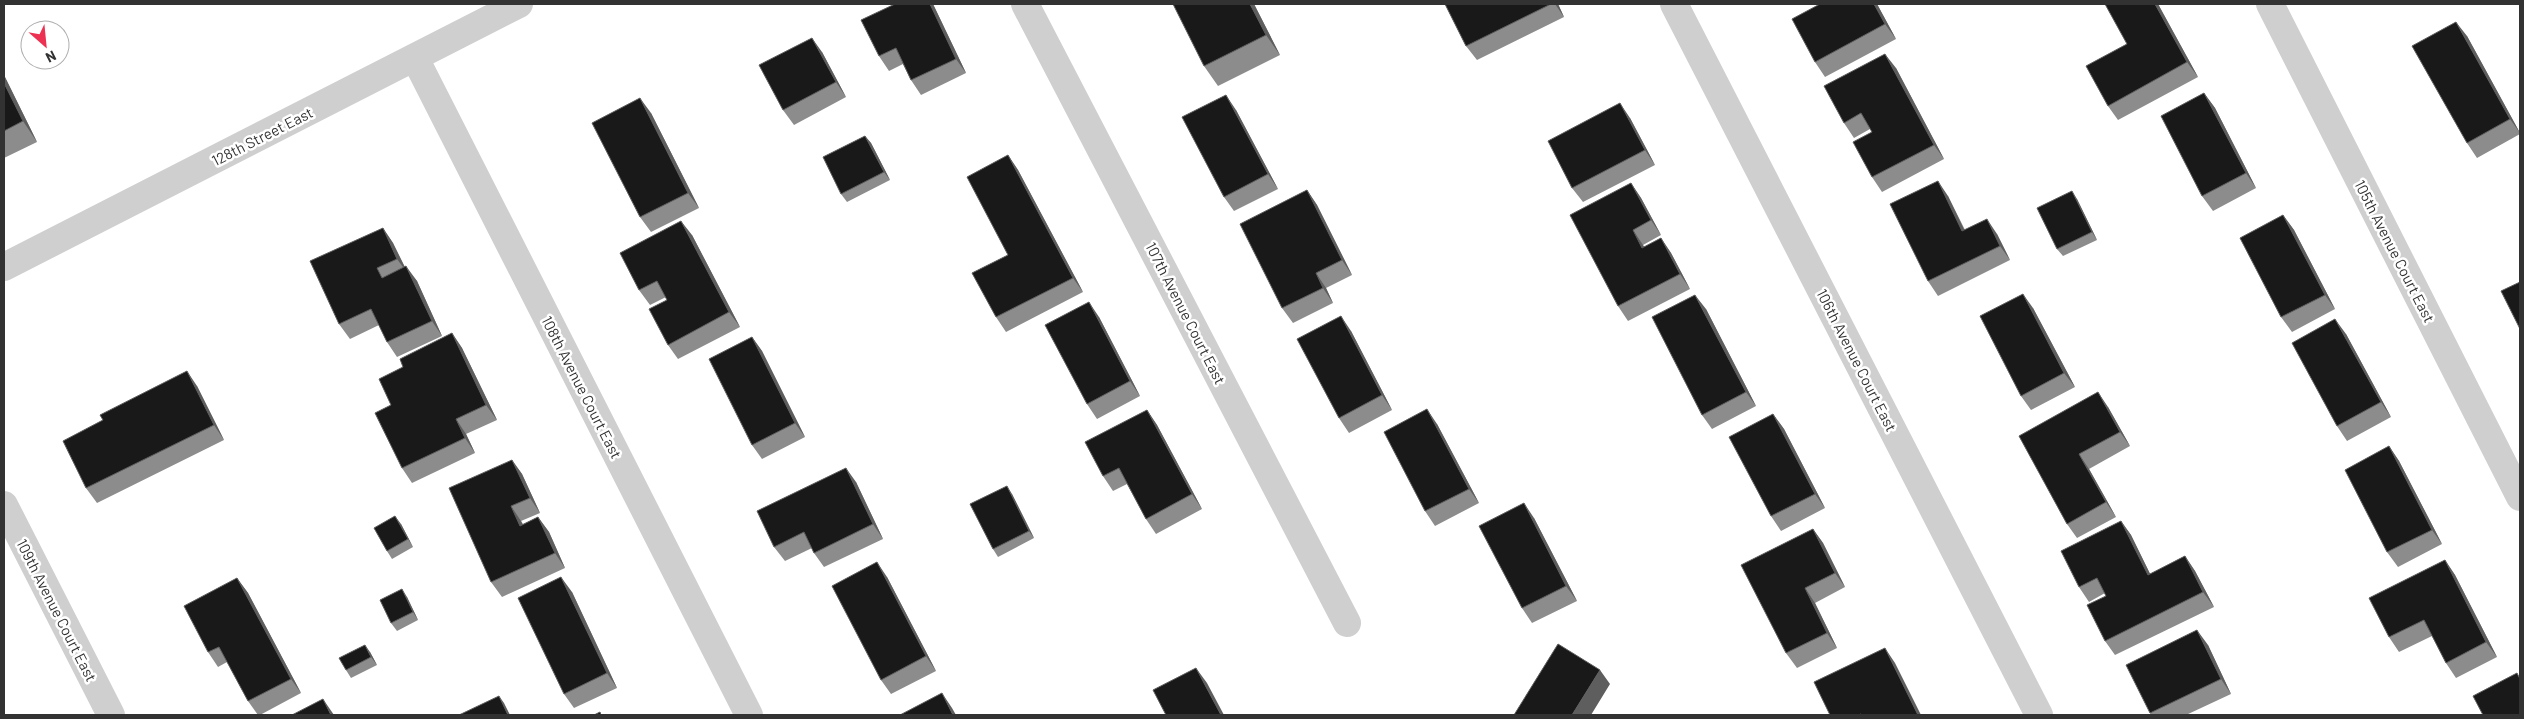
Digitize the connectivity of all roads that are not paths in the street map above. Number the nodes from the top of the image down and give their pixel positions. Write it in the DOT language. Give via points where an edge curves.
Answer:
graph roads {
  1 [pos="519,4"];
  2 [pos="1026,4"];
  3 [pos="1674,4"];
  4 [pos="2270,4"];
  5 [pos="415,58"];
  6 [pos="4,267"];
  7 [pos="2520,497"];
  8 [pos="4,505"];
  9 [pos="1347,623"];
  10 [pos="111,715"];
  11 [pos="749,715"];
  12 [pos="2039,715"];
  1 -- 5 [label="street, 128th Street East"];
  2 -- 9 [label="street, 107th Avenue Court East"];
  3 -- 12 [label="street, 106th Avenue Court East"];
  4 -- 7 [label="street, 105th Avenue Court East"];
  5 -- 6 [label="street, 128th Street East"];
  5 -- 11 [label="street, 108th Avenue Court East"];
  8 -- 10 [label="street, 109th Avenue Court East"];
}
